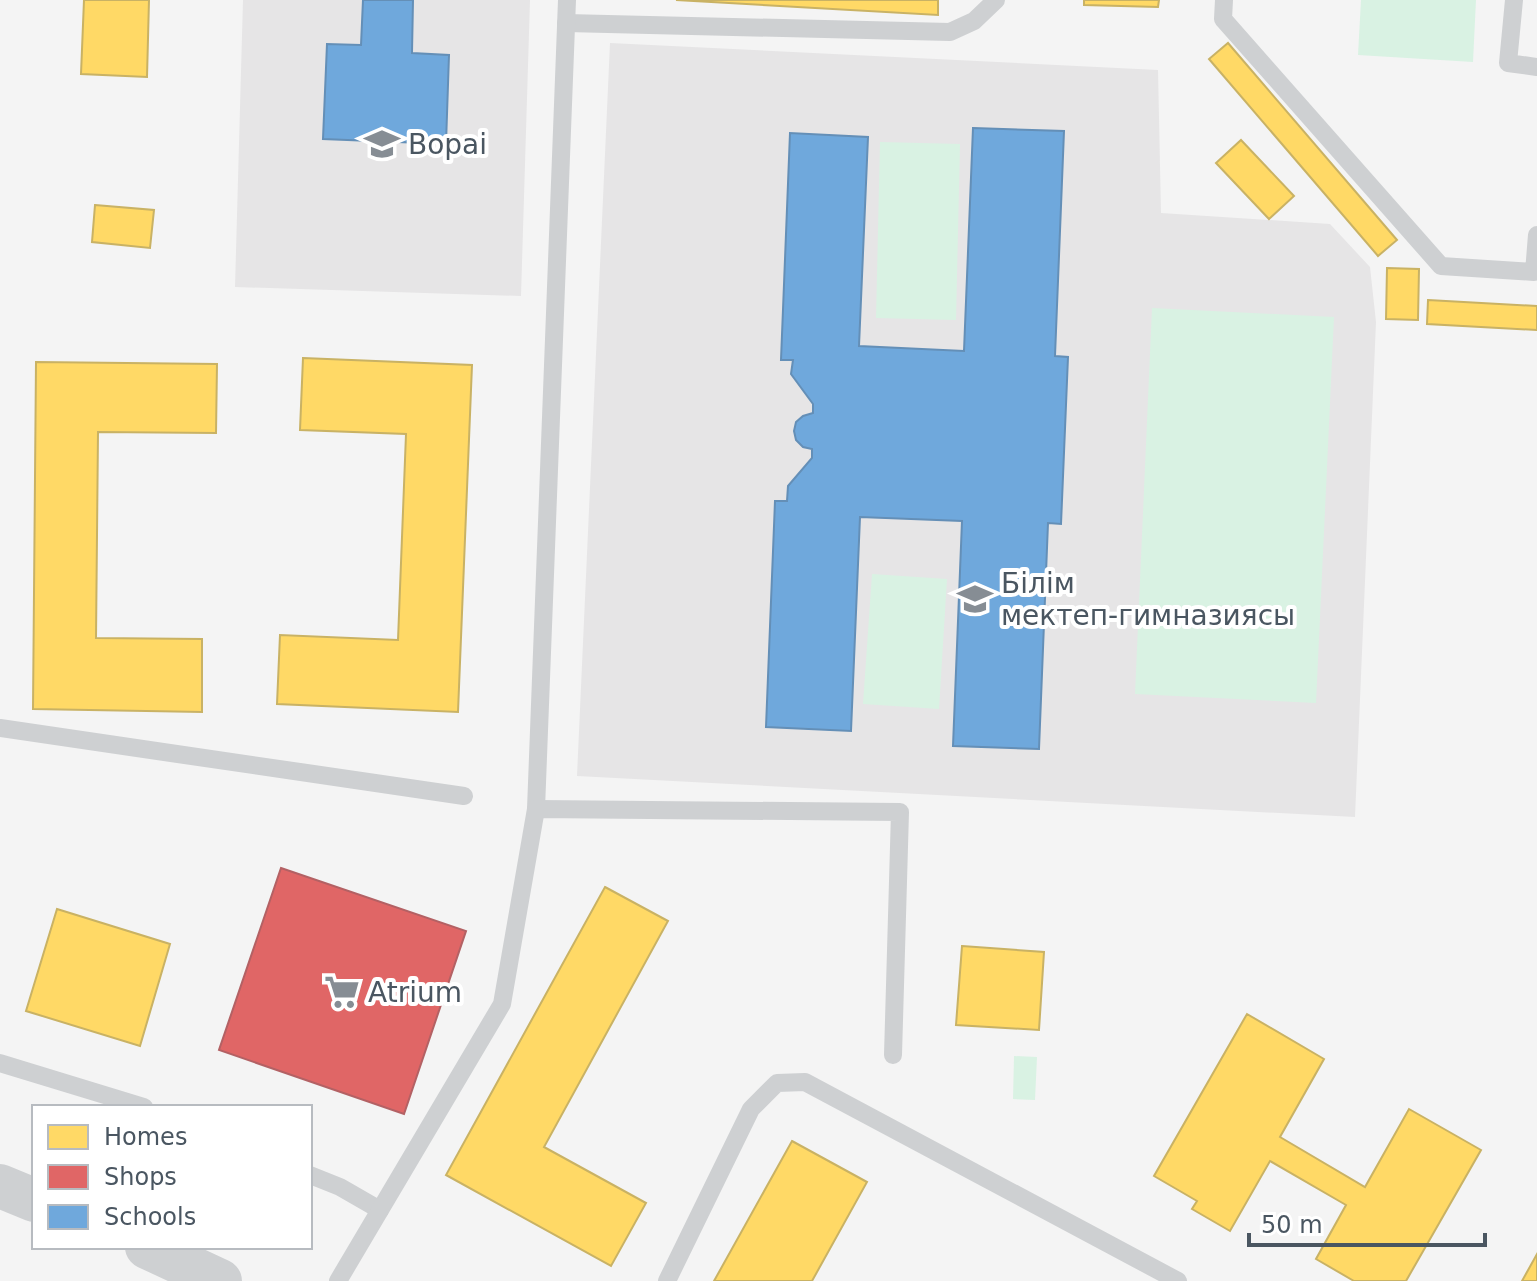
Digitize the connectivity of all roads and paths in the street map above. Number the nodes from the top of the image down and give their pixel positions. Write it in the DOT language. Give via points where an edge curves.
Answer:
graph roads {
  1 [pos="567,0"];
  2 [pos="996,0"];
  3 [pos="1224,0"];
  4 [pos="1514,0"];
  5 [pos="566,23"];
  6 [pos="1537,67"];
  7 [pos="1537,235"];
  8 [pos="0,728"];
  9 [pos="464,796"];
  10 [pos="536,809"];
  11 [pos="893,1055"];
  12 [pos="0,1063"];
  13 [pos="137,1105"];
  14 [pos="312,1176"];
  15 [pos="0,1186"];
  16 [pos="32,1199"];
  17 [pos="380,1210"];
  18 [pos="151,1249"];
  19 [pos="220,1281"];
  20 [pos="338,1281"];
  21 [pos="667,1281"];
  22 [pos="1178,1281"];
  1 -- 5 [label="lane"];
  2 -- 5 [label="lane" via="974,21 950,32"];
  3 -- 7 [label="lane" via="1223,19 1441,266 1534,272"];
  4 -- 6 [label="lane" via="1508,63"];
  5 -- 10 [label="lane"];
  8 -- 9 [label="lane"];
  10 -- 11 [label="lane" via="900,812"];
  10 -- 17 [label="lane" via="502,1004"];
  12 -- 13 [label="lane"];
  14 -- 17 [label="lane"];
  15 -- 16 [label="street"];
  17 -- 20 [label="lane"];
  18 -- 19 [label="street"];
  21 -- 22 [label="lane" via="751,1109 777,1083 805,1082"];
}
